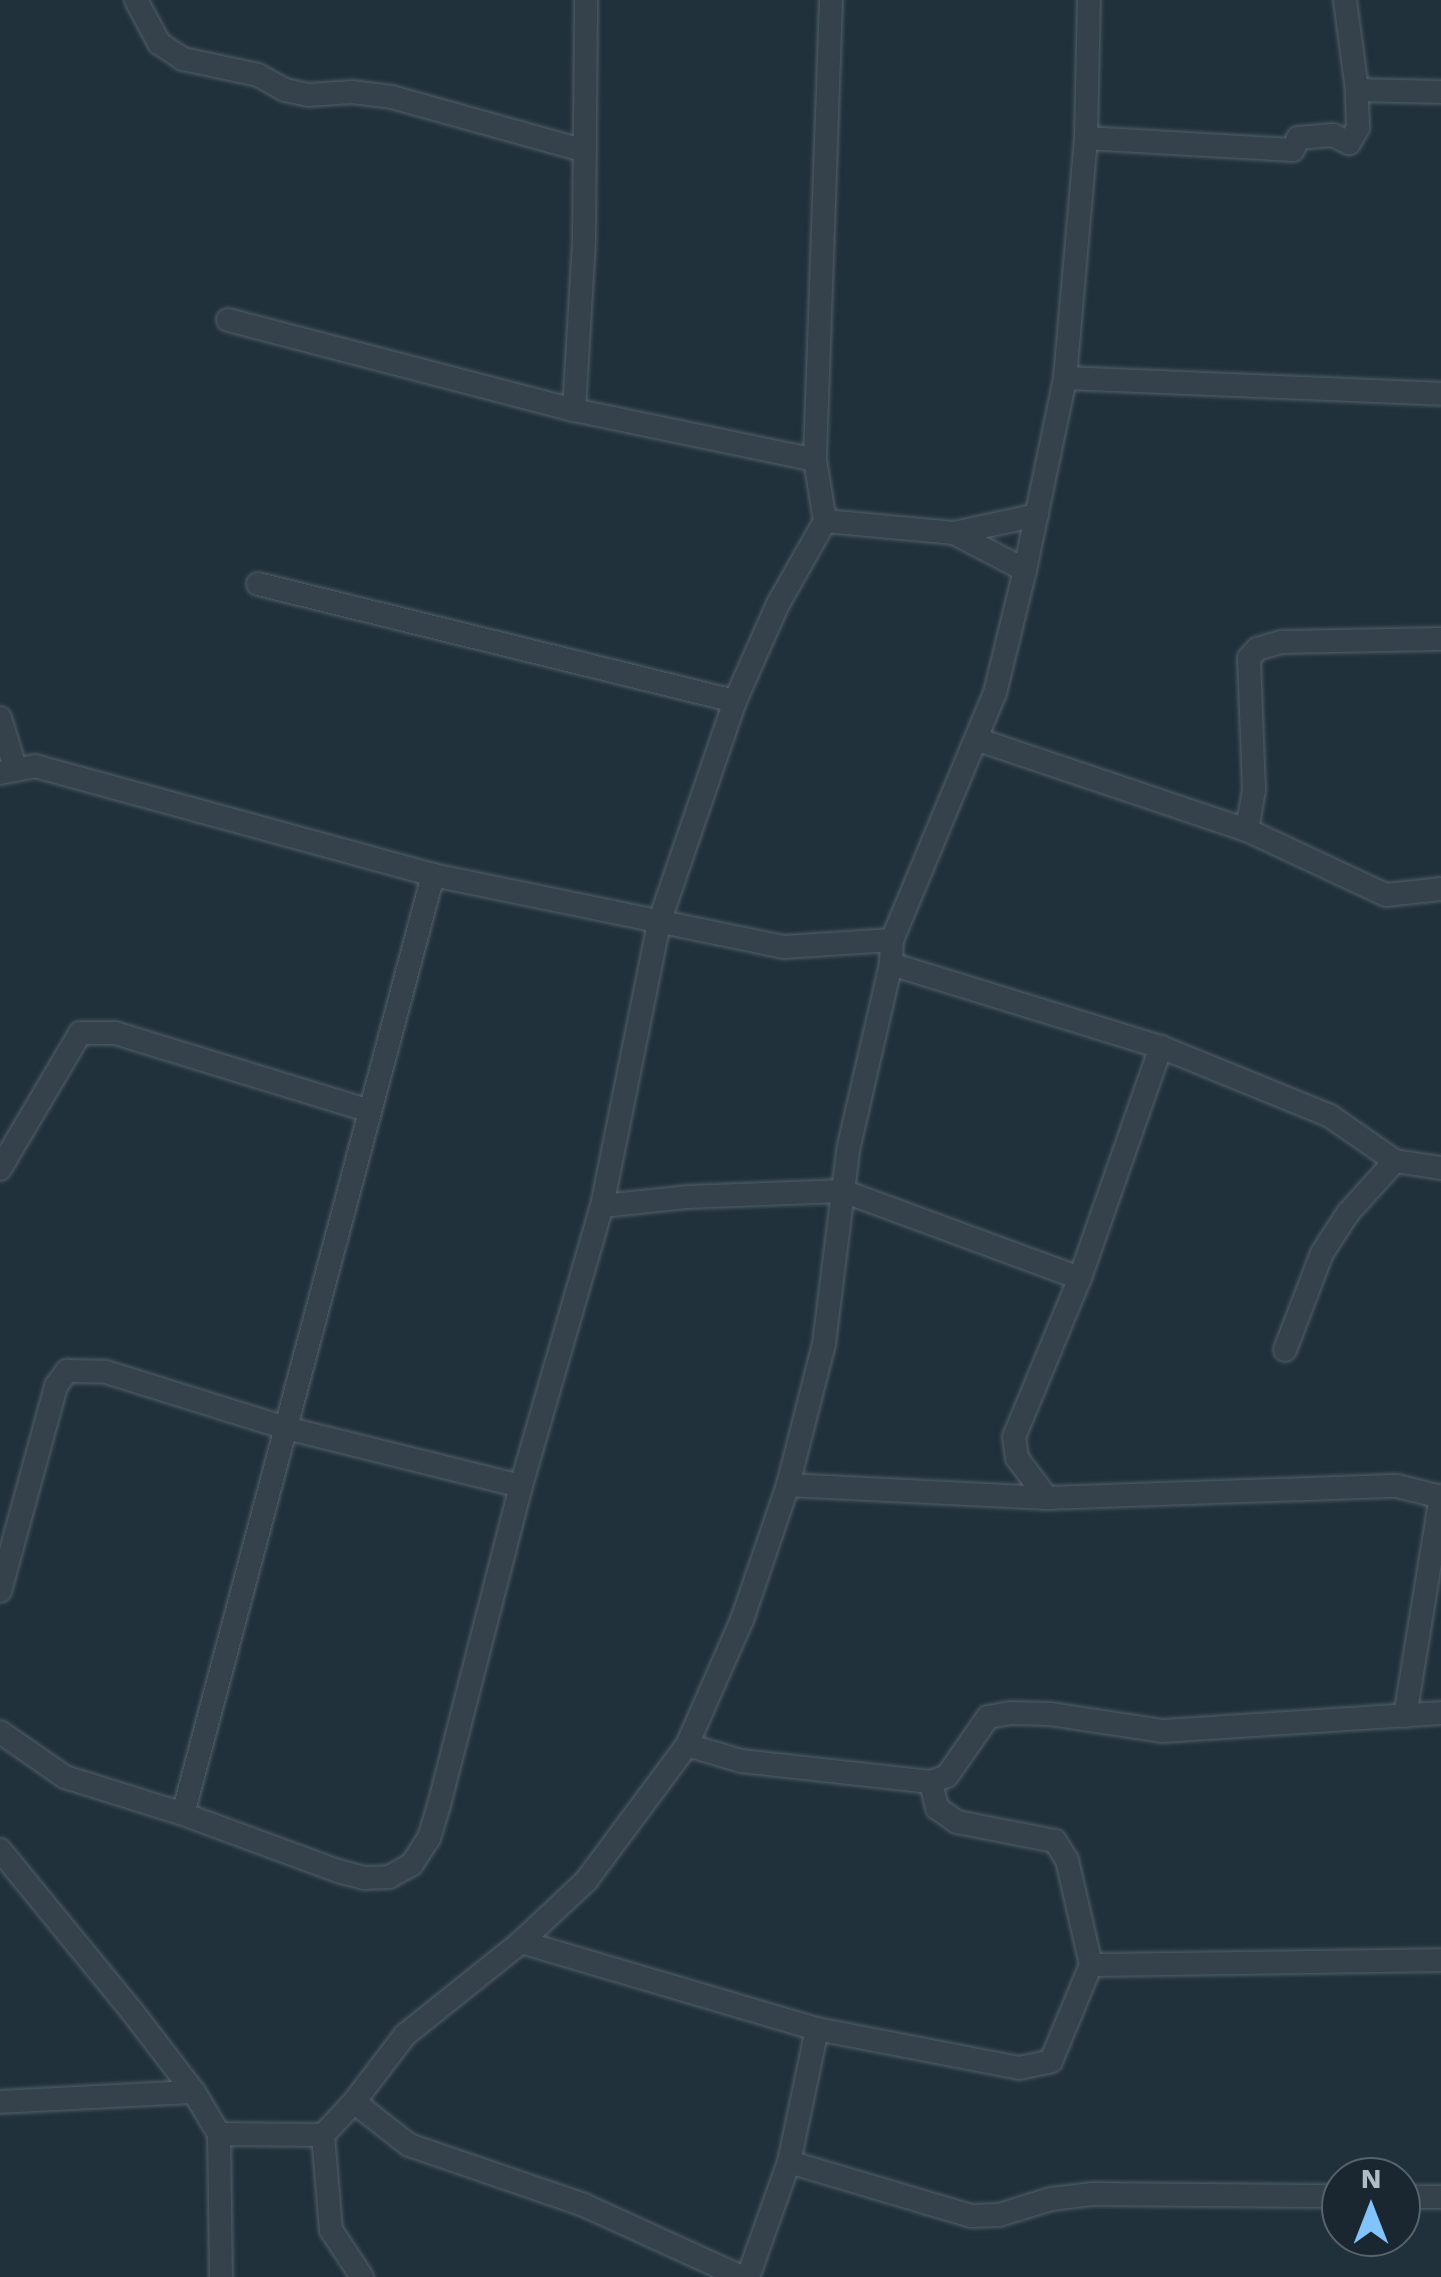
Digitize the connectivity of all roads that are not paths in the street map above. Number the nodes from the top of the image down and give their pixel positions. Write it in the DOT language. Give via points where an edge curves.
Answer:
graph roads {
  1 [pos="136,0"];
  2 [pos="586,0"];
  3 [pos="831,0"];
  4 [pos="1089,0"];
  5 [pos="1345,0"];
  6 [pos="1357,90"];
  7 [pos="1441,92"];
  8 [pos="1086,138"];
  9 [pos="585,151"];
  10 [pos="228,320"];
  11 [pos="1065,378"];
  12 [pos="1441,394"];
  13 [pos="574,410"];
  14 [pos="814,460"];
  15 [pos="1037,515"];
  16 [pos="825,521"];
  17 [pos="954,533"];
  18 [pos="1025,570"];
  19 [pos="258,584"];
  20 [pos="1441,639"];
  21 [pos="734,701"];
  22 [pos="0,718"];
  23 [pos="976,739"];
  24 [pos="7,770"];
  25 [pos="1248,830"];
  26 [pos="433,875"];
  27 [pos="1441,889"];
  28 [pos="659,923"];
  29 [pos="892,940"];
  30 [pos="891,964"];
  31 [pos="1162,1047"];
  32 [pos="367,1110"];
  33 [pos="1394,1161"];
  34 [pos="0,1168"];
  35 [pos="1441,1168"];
  36 [pos="843,1191"];
  37 [pos="602,1206"];
  38 [pos="1080,1278"];
  39 [pos="1285,1350"];
  40 [pos="286,1428"];
  41 [pos="788,1485"];
  42 [pos="521,1486"];
  43 [pos="1441,1497"];
  44 [pos="1047,1498"];
  45 [pos="0,1592"];
  46 [pos="1441,1713"];
  47 [pos="1405,1716"];
  48 [pos="0,1732"];
  49 [pos="687,1745"];
  50 [pos="931,1782"];
  51 [pos="184,1814"];
  52 [pos="0,1850"];
  53 [pos="522,1942"];
  54 [pos="1441,1960"];
  55 [pos="1091,1965"];
  56 [pos="817,2029"];
  57 [pos="194,2092"];
  58 [pos="0,2102"];
  59 [pos="354,2102"];
  60 [pos="219,2134"];
  61 [pos="323,2135"];
  62 [pos="789,2162"];
  63 [pos="1321,2196"];
  64 [pos="222,2277"];
  65 [pos="362,2277"];
  66 [pos="745,2277"];
  1 -- 9 [label="street" via="159,43 183,59 258,75 308,95 392,97"];
  2 -- 9 [label="street"];
  3 -- 14 [label="street"];
  4 -- 8 [label="street"];
  5 -- 6 [label="street"];
  6 -- 7 [label="street"];
  6 -- 8 [label="street" via="1358,128 1348,143 1333,135 1298,138 1293,150"];
  8 -- 11 [label="street"];
  9 -- 13 [label="street"];
  10 -- 13 [label="street"];
  11 -- 12 [label="street"];
  11 -- 15 [label="street"];
  13 -- 14 [label="street"];
  14 -- 16 [label="street"];
  15 -- 17 [label="street"];
  15 -- 18 [label="street"];
  16 -- 17 [label="street"];
  16 -- 21 [label="street"];
  17 -- 18 [label="street"];
  18 -- 23 [label="street" via="995,693"];
  19 -- 21 [label="street"];
  20 -- 25 [label="street" via="1282,642 1257,649 1249,658 1254,790"];
  21 -- 28 [label="street"];
  22 -- 24 [label="street"];
  23 -- 25 [label="street"];
  23 -- 29 [label="street"];
  24 -- 26 [label="street" via="35,766"];
  25 -- 27 [label="street" via="1386,895"];
  26 -- 28 [label="street"];
  26 -- 32 [label="street"];
  28 -- 29 [label="street" via="784,947"];
  28 -- 37 [label="street"];
  29 -- 30 [label="street"];
  30 -- 31 [label="street"];
  30 -- 36 [label="street"];
  31 -- 33 [label="street" via="1330,1116"];
  31 -- 38 [label="street"];
  32 -- 34 [label="street" via="115,1033 80,1033"];
  32 -- 40 [label="street"];
  33 -- 35 [label="street"];
  33 -- 39 [label="street" via="1322,1254"];
  36 -- 37 [label="street"];
  36 -- 38 [label="street"];
  36 -- 41 [label="street" via="824,1344"];
  37 -- 42 [label="street"];
  38 -- 44 [label="street" via="1014,1438 1017,1458"];
  40 -- 42 [label="street"];
  40 -- 45 [label="street" via="106,1372 67,1371 56,1386"];
  40 -- 51 [label="street"];
  41 -- 44 [label="street"];
  41 -- 49 [label="street" via="742,1620"];
  42 -- 51 [label="street" via="439,1805 412,1864 388,1877 364,1878"];
  43 -- 44 [label="street" via="1397,1486"];
  43 -- 47 [label="street"];
  46 -- 47 [label="street"];
  47 -- 50 [label="street" via="1162,1732 1050,1714 988,1716 947,1776"];
  48 -- 51 [label="street" via="64,1777"];
  49 -- 50 [label="street" via="741,1761"];
  49 -- 53 [label="street" via="586,1882"];
  50 -- 55 [label="street" via="937,1808 957,1822 1055,1841 1067,1860"];
  52 -- 57 [label="street"];
  53 -- 56 [label="street"];
  53 -- 59 [label="street" via="405,2035"];
  54 -- 55 [label="street"];
  55 -- 56 [label="street" via="1051,2061 1019,2068"];
  56 -- 62 [label="street"];
  57 -- 58 [label="street"];
  57 -- 60 [label="street"];
  59 -- 61 [label="street"];
  59 -- 66 [label="street" via="408,2146 584,2205"];
  60 -- 61 [label="street"];
  60 -- 64 [label="street"];
  61 -- 65 [label="street" via="330,2230"];
  62 -- 63 [label="street" via="971,2216 1093,2194"];
  62 -- 66 [label="street"];
}
